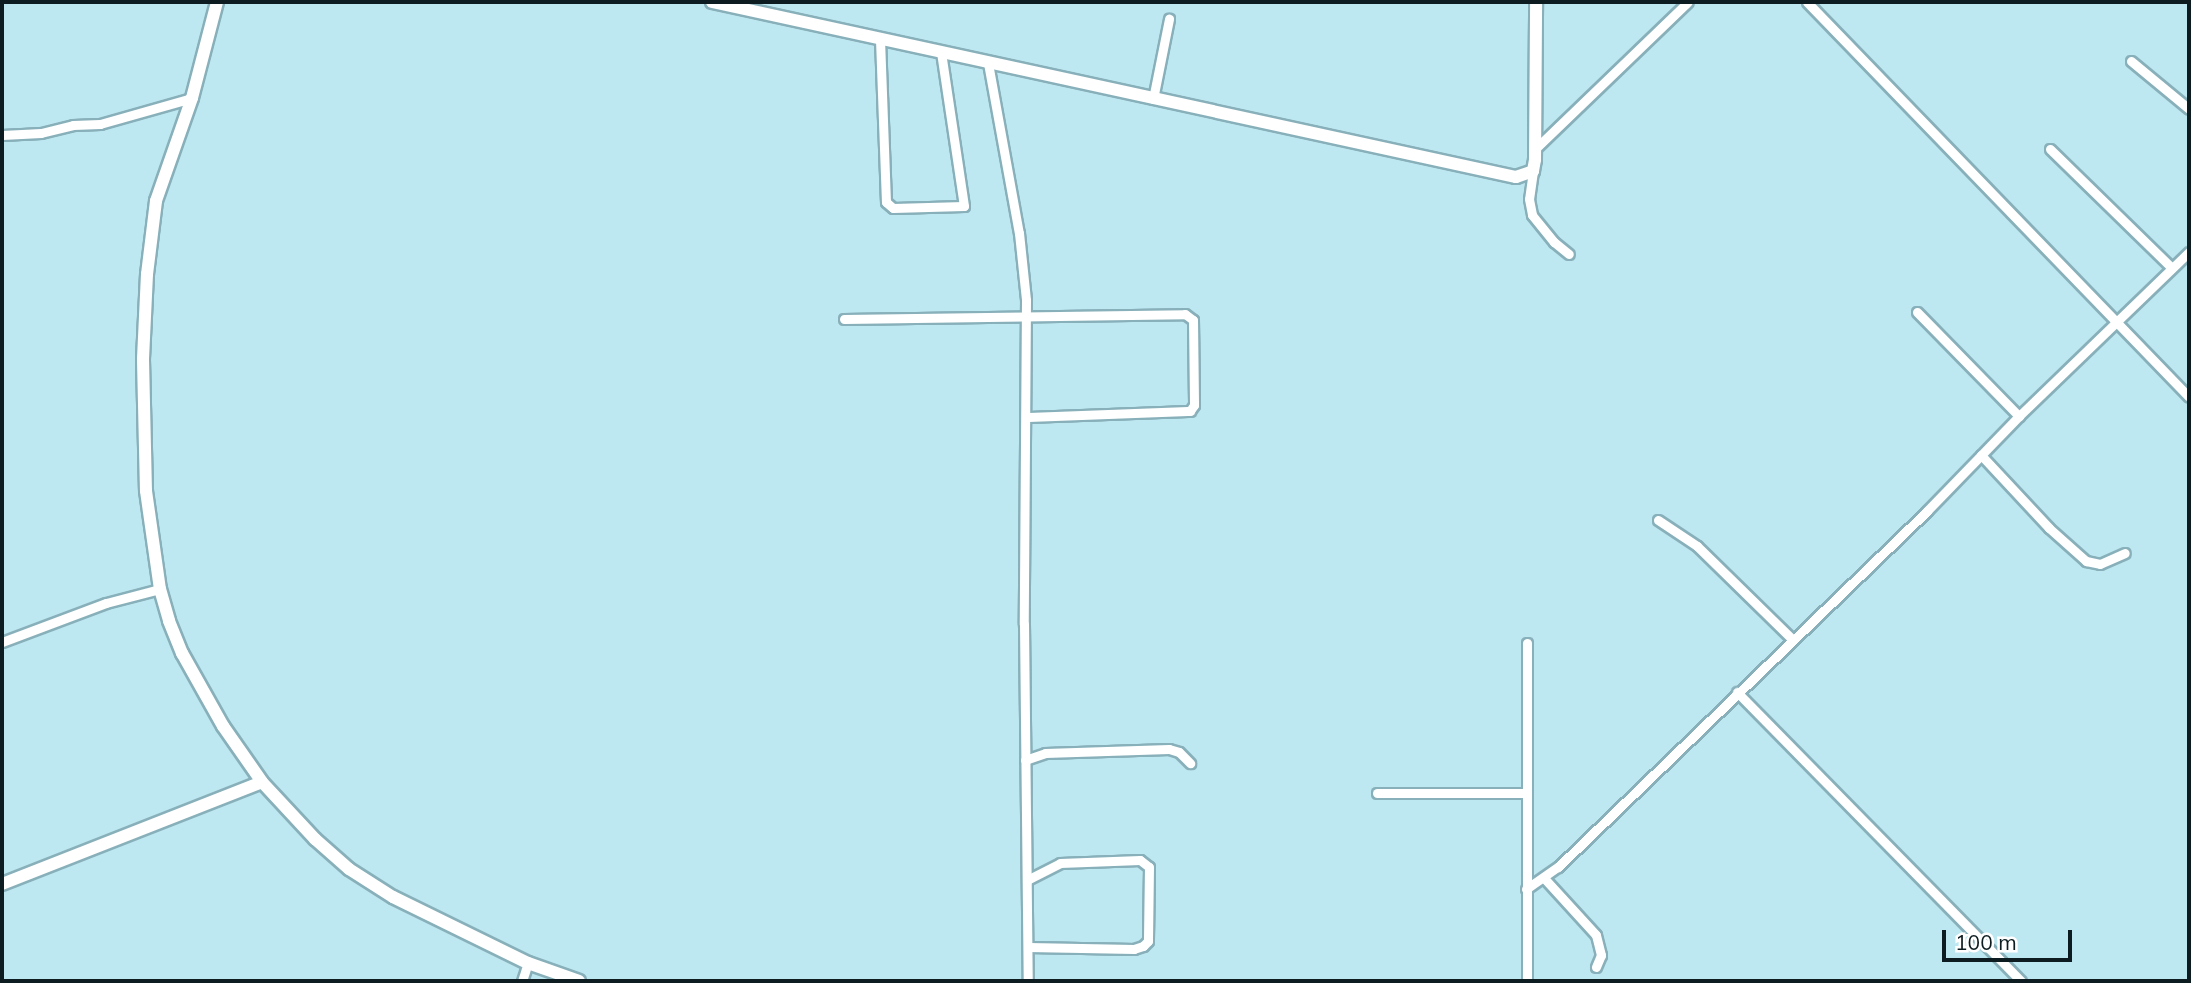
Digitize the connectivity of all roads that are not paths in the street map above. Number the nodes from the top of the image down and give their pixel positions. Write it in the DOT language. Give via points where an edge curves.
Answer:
graph roads {
  1 [pos="217,2"];
  2 [pos="712,2"];
  3 [pos="1536,2"];
  4 [pos="1688,2"];
  5 [pos="1807,2"];
  6 [pos="1169,19"];
  7 [pos="880,39"];
  8 [pos="941,52"];
  9 [pos="2131,61"];
  10 [pos="988,63"];
  11 [pos="192,98"];
  12 [pos="1153,99"];
  13 [pos="2189,109"];
  14 [pos="2,135"];
  15 [pos="1535,149"];
  16 [pos="2050,149"];
  17 [pos="1533,171"];
  18 [pos="2189,252"];
  19 [pos="1569,254"];
  20 [pos="2172,268"];
  21 [pos="1917,312"];
  22 [pos="1026,316"];
  23 [pos="845,319"];
  24 [pos="2116,321"];
  25 [pos="2189,397"];
  26 [pos="2019,416"];
  27 [pos="1026,417"];
  28 [pos="1981,455"];
  29 [pos="1658,520"];
  30 [pos="2125,553"];
  31 [pos="160,589"];
  32 [pos="1792,639"];
  33 [pos="2,642"];
  34 [pos="1527,643"];
  35 [pos="1737,692"];
  36 [pos="1025,760"];
  37 [pos="1190,763"];
  38 [pos="262,782"];
  39 [pos="1377,793"];
  40 [pos="1526,793"];
  41 [pos="1544,878"];
  42 [pos="1027,880"];
  43 [pos="2,884"];
  44 [pos="1526,889"];
  45 [pos="1028,947"];
  46 [pos="528,963"];
  47 [pos="1597,967"];
  48 [pos="522,981"];
  49 [pos="579,981"];
  50 [pos="1028,981"];
  51 [pos="1527,981"];
  52 [pos="2021,981"];
  1 -- 11 [label="street"];
  2 -- 7 [label="street"];
  3 -- 15 [label="street"];
  4 -- 15 [label="street"];
  5 -- 24 [label="street"];
  6 -- 12 [label="street"];
  7 -- 8 [label="street"];
  7 -- 8 [label="street" via="886,202 893,208 964,206"];
  8 -- 10 [label="street"];
  9 -- 13 [label="street"];
  10 -- 12 [label="street"];
  10 -- 22 [label="street" via="1020,233"];
  11 -- 14 [label="street" via="100,124"];
  11 -- 31 [label="street" via="156,201 147,274 145,466"];
  12 -- 17 [label="street" via="1508,177"];
  15 -- 17 [label="street"];
  16 -- 20 [label="street"];
  17 -- 19 [label="street" via="1532,215"];
  18 -- 20 [label="street"];
  20 -- 24 [label="street"];
  21 -- 26 [label="street"];
  22 -- 23 [label="street"];
  22 -- 27 [label="street"];
  22 -- 27 [label="street" via="1188,315 1194,324 1194,405 1186,413"];
  24 -- 25 [label="street"];
  24 -- 26 [label="street"];
  26 -- 28 [label="street"];
  27 -- 36 [label="street"];
  28 -- 30 [label="street" via="2086,561 2105,563"];
  28 -- 32 [label="street"];
  29 -- 32 [label="street" via="1697,546"];
  31 -- 33 [label="street" via="106,603"];
  31 -- 38 [label="street" via="182,653 223,726"];
  32 -- 35 [label="street"];
  34 -- 40 [label="street"];
  35 -- 41 [label="street"];
  35 -- 52 [label="street"];
  36 -- 37 [label="street" via="1045,753 1169,749"];
  36 -- 42 [label="street"];
  38 -- 43 [label="street"];
  38 -- 46 [label="street" via="349,869 393,897"];
  39 -- 40 [label="street"];
  40 -- 44 [label="street"];
  41 -- 44 [label="street"];
  41 -- 47 [label="street" via="1596,934 1601,955"];
  42 -- 45 [label="street"];
  42 -- 45 [label="street" via="1060,863 1140,860 1149,867 1148,941 1143,946"];
  44 -- 51 [label="street"];
  45 -- 50 [label="street"];
  46 -- 48 [label="street"];
  46 -- 49 [label="street"];
}
